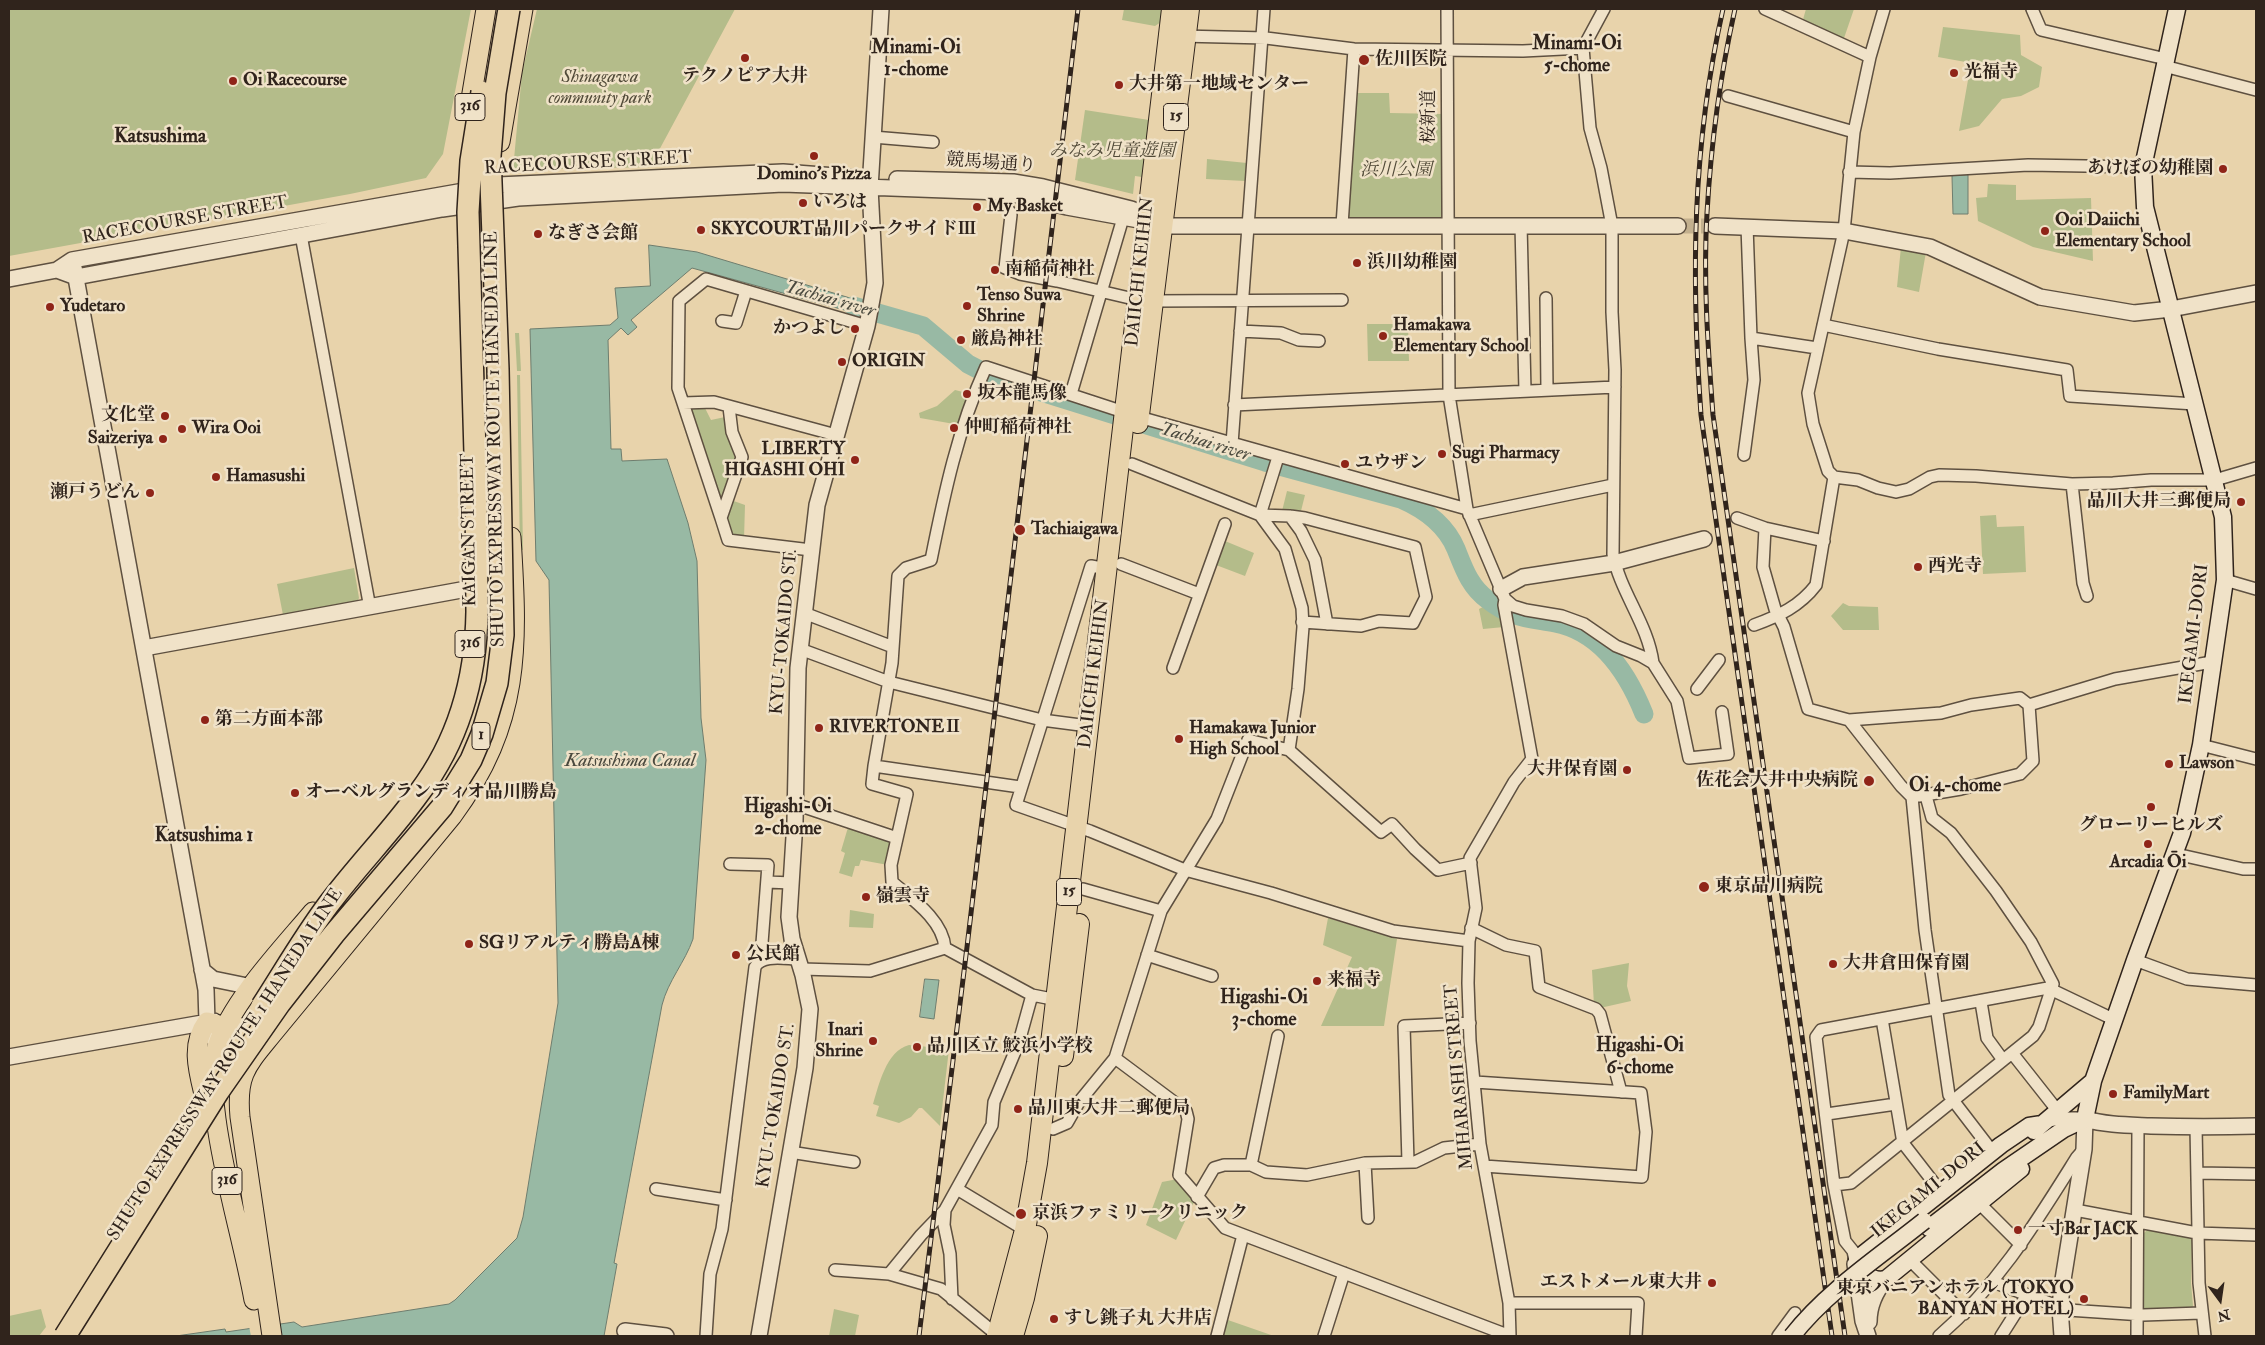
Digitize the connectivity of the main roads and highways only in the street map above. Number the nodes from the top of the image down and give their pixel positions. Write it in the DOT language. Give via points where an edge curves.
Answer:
graph roads {
  1 [pos="486,9"];
  2 [pos="497,9"];
  3 [pos="510,9"];
  4 [pos="523,9"];
  5 [pos="1172,9"];
  6 [pos="1189,9"];
  7 [pos="2177,9"];
  8 [pos="1177,36"];
  9 [pos="491,126"];
  10 [pos="1131,421"];
  11 [pos="476,488"];
  12 [pos="1114,566"];
  13 [pos="507,595"];
  14 [pos="1084,829"];
  15 [pos="319,978"];
  16 [pos="252,987"];
  17 [pos="1063,1001"];
  18 [pos="226,1027"];
  19 [pos="2088,1086"];
  20 [pos="2042,1124"];
  21 [pos="2052,1138"];
  22 [pos="223,1163"];
  23 [pos="1927,1224"];
  24 [pos="262,1314"];
  25 [pos="49,1336"];
  26 [pos="65,1336"];
  27 [pos="260,1336"];
  28 [pos="272,1336"];
  29 [pos="1002,1336"];
  30 [pos="1792,1336"];
  31 [pos="1804,1336"];
  1 -- 16 [label="main road, KAIGAN STREET / 316" via="465,130 461,199 472,588 467,670 449,728 428,767 404,802"];
  2 -- 11 [label="highway, SHUTO EXPRESSWAY ROUTE 1 HANEDA LINE / 1, bridge" via="469,179"];
  3 -- 9 [label="highway, SHUTO EXPRESSWAY ROUTE 1 HANEDA LINE / 1, bridge"];
  4 -- 13 [label="main road, 316" via="502,130 499,193 508,486"];
  5 -- 8 [label="highway, DAIICHI KEIHIN / 15"];
  6 -- 8 [label="highway, DAIICHI KEIHIN / 15"];
  7 -- 19 [label="main road, IKEGAMI-DORI" via="2143,166 2145,207 2224,518 2225,580 2201,745 2176,854"];
  8 -- 10 [label="highway, DAIICHI KEIHIN / 15" via="1152,221"];
  9 -- 13 [label="highway, bridge" via="481,210 482,264 491,526"];
  9 -- 26 [label="highway, SHUTO EXPRESSWAY ROUTE 1 HANEDA LINE / 1, bridge" via="490,190 504,616 497,683 482,734 471,760 442,807 334,934 280,1003 218,1092"];
  10 -- 12 [label="highway, DAIICHI KEIHIN / 15"];
  10 -- 12 [label="highway, DAIICHI KEIHIN / 15" via="1132,464"];
  11 -- 16 [label="highway, bridge" via="487,557 490,616 484,678 467,735 451,770 431,801 305,951 280,976 262,986"];
  11 -- 25 [label="highway, SHUTO EXPRESSWAY ROUTE 1 HANEDA LINE / 1, bridge" via="474,657 462,712 446,749 421,792 309,932"];
  12 -- 14 [label="highway, DAIICHI KEIHIN / 15"];
  12 -- 14 [label="highway, DAIICHI KEIHIN / 15" via="1088,726"];
  13 -- 15 [label="main road, 316" via="513,669 495,743 472,790"];
  14 -- 17 [label="highway, DAIICHI KEIHIN / 15"];
  14 -- 17 [label="highway, DAIICHI KEIHIN / 15" via="1083,889"];
  15 -- 18 [label="main road" via="298,990 267,1029"];
  15 -- 24 [label="main road, 316" via="256,1054 240,1082 238,1095"];
  16 -- 18 [label="main road, KAIGAN STREET / 316"];
  17 -- 29 [label="highway, DAIICHI KEIHIN / 15" via="1025,1230"];
  17 -- 29 [label="highway, DAIICHI KEIHIN / 15" via="1053,1130 1037,1236 1024,1298"];
  18 -- 22 [label="main road, 316" via="213,1068 212,1091"];
  18 -- 22 [label="main road" via="207,1022 196,1044 211,1122"];
  19 -- 20 [label="main road, IKEGAMI-DORI"];
  19 -- 21 [label="main road, IKEGAMI-DORI" via="2085,1118"];
  20 -- 21 [label="main road" via="2029,1126 1992,1151 1860,1257 1866,1273 1876,1279 1886,1279 1980,1204"];
  20 -- 23 [label="main road, IKEGAMI-DORI"];
  21 -- 23 [label="main road, IKEGAMI-DORI"];
  22 -- 24 [label="main road, 316"];
  23 -- 30 [label="main road, IKEGAMI-DORI, bridge" via="1831,1296"];
  23 -- 31 [label="main road, IKEGAMI-DORI"];
  24 -- 27 [label="main road, 316"];
  24 -- 28 [label="main road, 316"];
}
